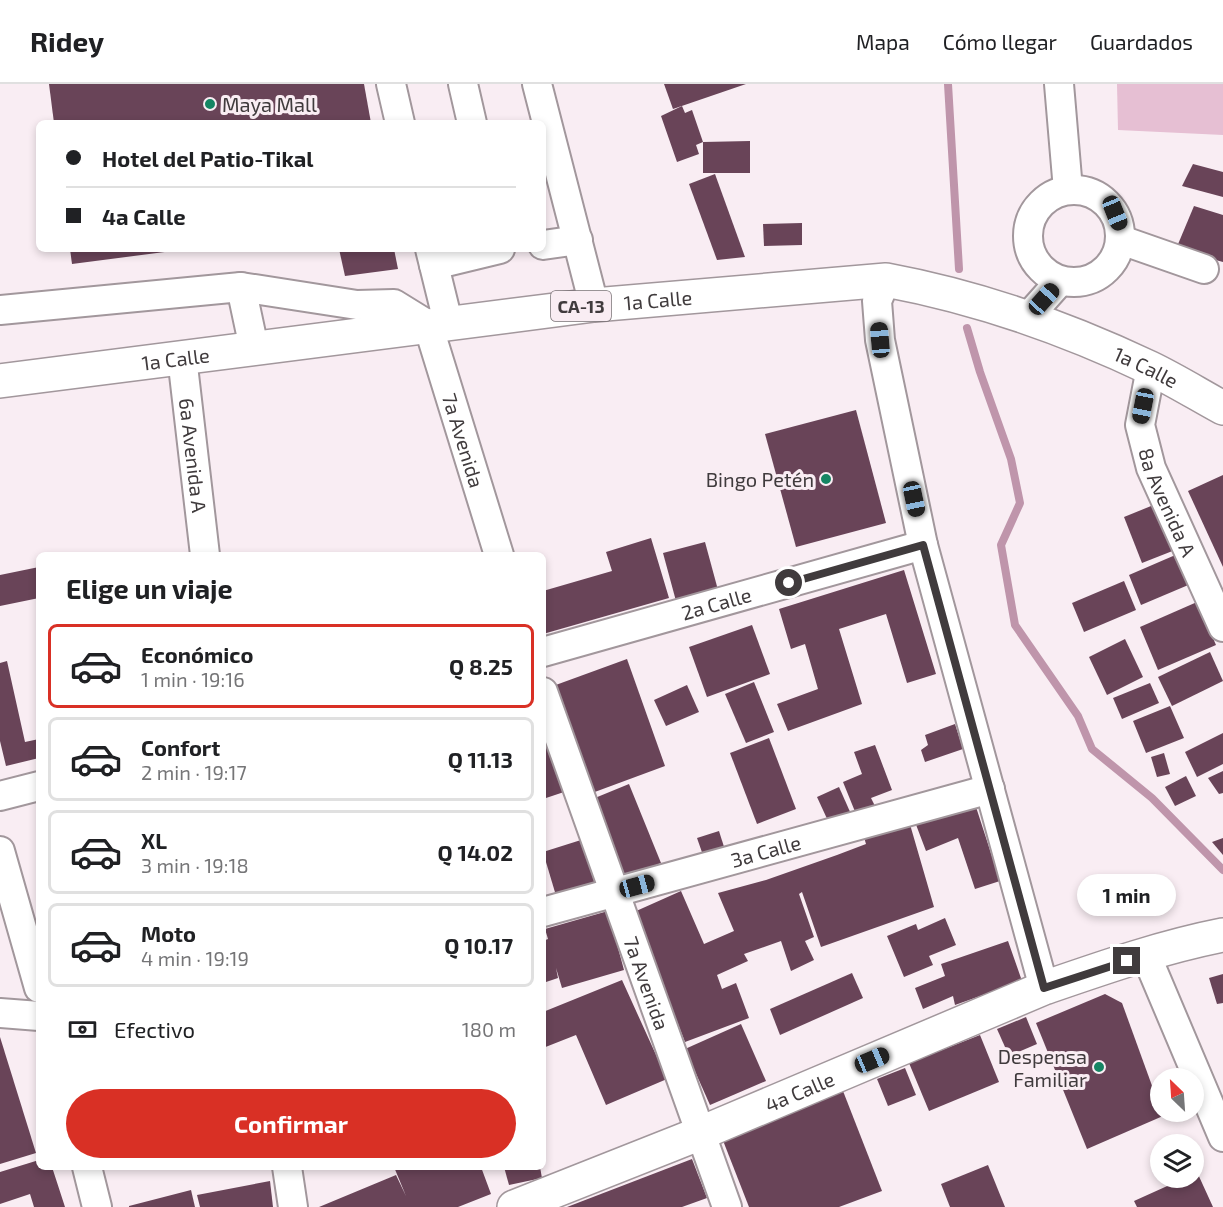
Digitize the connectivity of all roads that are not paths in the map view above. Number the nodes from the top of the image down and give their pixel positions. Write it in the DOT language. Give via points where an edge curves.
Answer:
graph roads {
  1 [pos="391,84"];
  2 [pos="463,84"];
  3 [pos="537,84"];
  4 [pos="1059,84"];
  5 [pos="399,120"];
  6 [pos="470,120"];
  7 [pos="1068,190"];
  8 [pos="578,240"];
  9 [pos="1121,240"];
  10 [pos="546,244"];
  11 [pos="476,252"];
  12 [pos="432,257"];
  13 [pos="1203,269"];
  14 [pos="885,280"];
  15 [pos="1060,281"];
  16 [pos="241,287"];
  17 [pos="594,305"];
  18 [pos="0,310"];
  19 [pos="1028,317"];
  20 [pos="438,324"];
  21 [pos="254,348"];
  22 [pos="182,357"];
  23 [pos="1150,368"];
  24 [pos="0,381"];
  25 [pos="1223,408"];
  26 [pos="923,545"];
  27 [pos="205,552"];
  28 [pos="498,552"];
  29 [pos="1223,627"];
  30 [pos="546,651"];
  31 [pos="546,700"];
  32 [pos="36,787"];
  33 [pos="990,789"];
  34 [pos="0,796"];
  35 [pos="0,851"];
  36 [pos="615,893"];
  37 [pos="546,911"];
  38 [pos="1223,935"];
  39 [pos="1146,956"];
  40 [pos="36,977"];
  41 [pos="1044,988"];
  42 [pos="0,1013"];
  43 [pos="36,1016"];
  44 [pos="701,1133"];
  45 [pos="1223,1137"];
  46 [pos="88,1170"];
  47 [pos="287,1170"];
  48 [pos="97,1207"];
  49 [pos="292,1207"];
  50 [pos="514,1207"];
  51 [pos="727,1207"];
  1 -- 5 [label="street"];
  2 -- 6 [label="street"];
  3 -- 8 [label="street"];
  4 -- 7 [label="street"];
  7 -- 9 [label="street" via="1082,190 1106,202 1115,213"];
  7 -- 15 [label="street" via="1040,204 1027,233 1035,262"];
  8 -- 10 [label="street"];
  8 -- 17 [label="street"];
  9 -- 13 [label="street"];
  9 -- 15 [label="street" via="1114,260 1100,275 1088,281"];
  11 -- 12 [label="street"];
  12 -- 20 [label="street, 7a Avenida"];
  14 -- 17 [label="main road, 1a Calle / CA-13"];
  14 -- 19 [label="main road, 1a Calle / CA-13" via="932,288"];
  14 -- 26 [label="street" via="877,301 880,340"];
  15 -- 19 [label="street"];
  16 -- 18 [label="street"];
  16 -- 20 [label="street" via="357,305 394,304"];
  16 -- 21 [label="street"];
  17 -- 20 [label="main road, 1a Calle / CA-13"];
  19 -- 23 [label="main road, 1a Calle / CA-13"];
  20 -- 21 [label="main road, 1a Calle / CA-13"];
  20 -- 28 [label="street, 7a Avenida"];
  21 -- 22 [label="main road, 1a Calle / CA-13"];
  22 -- 24 [label="main road, 1a Calle / CA-13"];
  22 -- 27 [label="street, 6a Avenida A"];
  23 -- 25 [label="main road, 1a Calle / CA-13"];
  23 -- 29 [label="street, 8a Avenida A" via="1140,424 1151,468"];
  26 -- 30 [label="street, 2a Calle"];
  26 -- 33 [label="street"];
  31 -- 36 [label="street, 7a Avenida"];
  32 -- 34 [label="street"];
  33 -- 36 [label="street, 3a Calle"];
  33 -- 41 [label="street"];
  35 -- 40 [label="street"];
  36 -- 37 [label="street, 3a Calle"];
  36 -- 44 [label="street, 7a Avenida"];
  38 -- 39 [label="main road, 4a Calle"];
  39 -- 41 [label="main road, 4a Calle"];
  39 -- 45 [label="street"];
  41 -- 44 [label="main road, 4a Calle"];
  42 -- 43 [label="street"];
  44 -- 50 [label="main road, 4a Calle"];
  44 -- 51 [label="street, 7a Avenida"];
  46 -- 48 [label="street"];
  47 -- 49 [label="street"];
}
